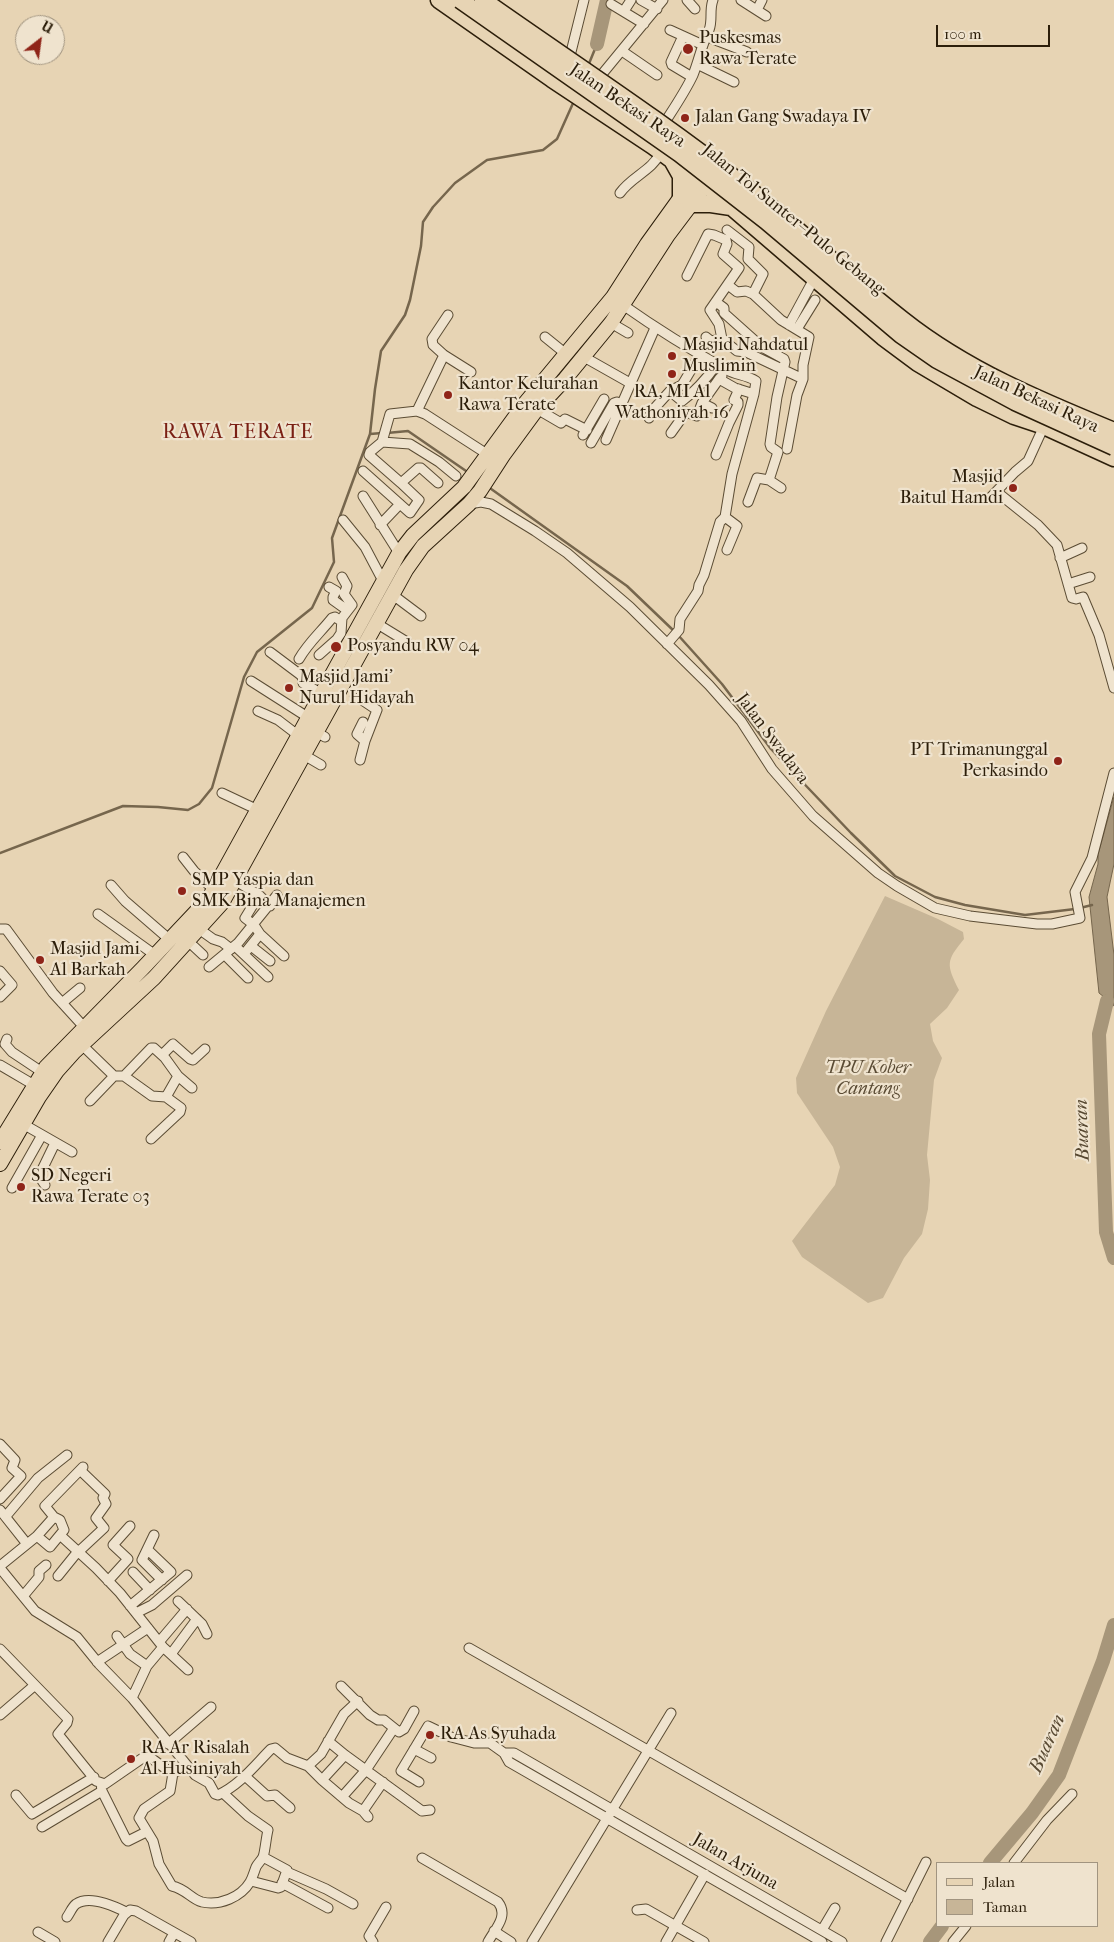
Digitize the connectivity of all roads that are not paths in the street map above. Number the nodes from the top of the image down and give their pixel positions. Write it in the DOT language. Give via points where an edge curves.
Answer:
graph roads {
  1 [pos="439,0"];
  2 [pos="460,0"];
  3 [pos="483,0"];
  4 [pos="494,0"];
  5 [pos="584,0"];
  6 [pos="631,0"];
  7 [pos="640,0"];
  8 [pos="663,0"];
  9 [pos="687,0"];
  10 [pos="713,0"];
  11 [pos="741,0"];
  12 [pos="762,0"];
  13 [pos="611,4"];
  14 [pos="657,9"];
  15 [pos="695,9"];
  16 [pos="757,10"];
  17 [pos="624,11"];
  18 [pos="766,16"];
  19 [pos="644,24"];
  20 [pos="670,30"];
  21 [pos="683,36"];
  22 [pos="705,36"];
  23 [pos="704,45"];
  24 [pos="622,51"];
  25 [pos="747,52"];
  26 [pos="574,54"];
  27 [pos="697,64"];
  28 [pos="601,72"];
  29 [pos="657,75"];
  30 [pos="692,77"];
  31 [pos="555,81"];
  32 [pos="734,82"];
  33 [pos="651,108"];
  34 [pos="667,119"];
  35 [pos="663,153"];
  36 [pos="717,159"];
  37 [pos="701,181"];
  38 [pos="620,193"];
  39 [pos="686,200"];
  40 [pos="737,211"];
  41 [pos="727,230"];
  42 [pos="721,238"];
  43 [pos="652,247"];
  44 [pos="687,276"];
  45 [pos="815,277"];
  46 [pos="728,285"];
  47 [pos="752,294"];
  48 [pos="815,300"];
  49 [pos="716,302"];
  50 [pos="623,305"];
  51 [pos="448,315"];
  52 [pos="611,323"];
  53 [pos="793,327"];
  54 [pos="655,328"];
  55 [pos="628,333"];
  56 [pos="545,337"];
  57 [pos="706,337"];
  58 [pos="722,339"];
  59 [pos="959,353"];
  60 [pos="566,354"];
  61 [pos="444,355"];
  62 [pos="700,355"];
  63 [pos="584,357"];
  64 [pos="717,364"];
  65 [pos="726,370"];
  66 [pos="783,371"];
  67 [pos="471,372"];
  68 [pos="942,378"];
  69 [pos="719,379"];
  70 [pos="803,379"];
  71 [pos="630,383"];
  72 [pos="739,389"];
  73 [pos="670,391"];
  74 [pos="754,394"];
  75 [pos="604,399"];
  76 [pos="702,403"];
  77 [pos="622,405"];
  78 [pos="712,408"];
  79 [pos="536,409"];
  80 [pos="417,412"];
  81 [pos="649,418"];
  82 [pos="1044,426"];
  83 [pos="1114,430"];
  84 [pos="671,433"];
  85 [pos="383,439"];
  86 [pos="606,440"];
  87 [pos="591,444"];
  88 [pos="1114,447"];
  89 [pos="787,449"];
  90 [pos="716,455"];
  91 [pos="1114,458"];
  92 [pos="489,460"];
  93 [pos="363,471"];
  94 [pos="462,479"];
  95 [pos="769,480"];
  96 [pos="401,483"];
  97 [pos="438,484"];
  98 [pos="781,488"];
  99 [pos="457,495"];
  100 [pos="363,496"];
  101 [pos="748,502"];
  102 [pos="400,504"];
  103 [pos="470,504"];
  104 [pos="725,517"];
  105 [pos="343,520"];
  106 [pos="380,525"];
  107 [pos="1082,548"];
  108 [pos="727,550"];
  109 [pos="399,553"];
  110 [pos="1060,558"];
  111 [pos="342,577"];
  112 [pos="1090,577"];
  113 [pos="383,581"];
  114 [pos="1068,584"];
  115 [pos="329,586"];
  116 [pos="392,594"];
  117 [pos="343,616"];
  118 [pos="421,616"];
  119 [pos="376,623"];
  120 [pos="355,631"];
  121 [pos="670,640"];
  122 [pos="407,642"];
  123 [pos="327,646"];
  124 [pos="270,652"];
  125 [pos="319,655"];
  126 [pos="341,657"];
  127 [pos="299,659"];
  128 [pos="251,681"];
  129 [pos="1114,688"];
  130 [pos="351,692"];
  131 [pos="322,694"];
  132 [pos="258,711"];
  133 [pos="309,718"];
  134 [pos="363,722"];
  135 [pos="299,736"];
  136 [pos="365,741"];
  137 [pos="304,755"];
  138 [pos="360,760"];
  139 [pos="321,765"];
  140 [pos="1114,773"];
  141 [pos="222,794"];
  142 [pos="258,810"];
  143 [pos="183,857"];
  144 [pos="234,880"];
  145 [pos="111,885"];
  146 [pos="214,890"];
  147 [pos="259,895"];
  148 [pos="277,895"];
  149 [pos="270,906"];
  150 [pos="98,914"];
  151 [pos="254,925"];
  152 [pos="0,929"];
  153 [pos="199,929"];
  154 [pos="260,934"];
  155 [pos="170,940"];
  156 [pos="188,942"];
  157 [pos="251,946"];
  158 [pos="230,950"];
  159 [pos="244,954"];
  160 [pos="156,955"];
  161 [pos="203,955"];
  162 [pos="284,956"];
  163 [pos="270,961"];
  164 [pos="209,967"];
  165 [pos="0,970"];
  166 [pos="268,976"];
  167 [pos="248,978"];
  168 [pos="80,988"];
  169 [pos="0,996"];
  170 [pos="62,1003"];
  171 [pos="84,1027"];
  172 [pos="7,1039"];
  173 [pos="82,1045"];
  174 [pos="205,1049"];
  175 [pos="162,1055"];
  176 [pos="0,1065"];
  177 [pos="42,1072"];
  178 [pos="114,1076"];
  179 [pos="124,1076"];
  180 [pos="178,1076"];
  181 [pos="34,1086"];
  182 [pos="192,1088"];
  183 [pos="166,1097"];
  184 [pos="90,1101"];
  185 [pos="23,1124"];
  186 [pos="42,1135"];
  187 [pos="151,1139"];
  188 [pos="0,1142"];
  189 [pos="55,1143"];
  190 [pos="72,1152"];
  191 [pos="0,1164"];
  192 [pos="45,1185"];
  193 [pos="12,1188"];
  194 [pos="0,1444"];
  195 [pos="67,1455"];
  196 [pos="0,1499"];
  197 [pos="3,1513"];
  198 [pos="54,1517"];
  199 [pos="130,1526"];
  200 [pos="60,1535"];
  201 [pos="154,1535"];
  202 [pos="37,1536"];
  203 [pos="27,1544"];
  204 [pos="148,1550"];
  205 [pos="79,1552"];
  206 [pos="46,1565"];
  207 [pos="0,1567"];
  208 [pos="133,1572"];
  209 [pos="58,1576"];
  210 [pos="187,1576"];
  211 [pos="108,1580"];
  212 [pos="162,1580"];
  213 [pos="150,1590"];
  214 [pos="24,1595"];
  215 [pos="178,1601"];
  216 [pos="133,1610"];
  217 [pos="187,1610"];
  218 [pos="197,1619"];
  219 [pos="148,1628"];
  220 [pos="206,1634"];
  221 [pos="117,1636"];
  222 [pos="161,1644"];
  223 [pos="122,1645"];
  224 [pos="469,1648"];
  225 [pos="0,1649"];
  226 [pos="171,1654"];
  227 [pos="97,1662"];
  228 [pos="147,1666"];
  229 [pos="188,1670"];
  230 [pos="35,1685"];
  231 [pos="341,1686"];
  232 [pos="132,1698"];
  233 [pos="358,1701"];
  234 [pos="211,1708"];
  235 [pos="414,1711"];
  236 [pos="672,1713"];
  237 [pos="0,1715"];
  238 [pos="394,1728"];
  239 [pos="328,1742"];
  240 [pos="168,1744"];
  241 [pos="414,1749"];
  242 [pos="649,1750"];
  243 [pos="504,1753"];
  244 [pos="344,1756"];
  245 [pos="431,1758"];
  246 [pos="308,1766"];
  247 [pos="188,1767"];
  248 [pos="366,1770"];
  249 [pos="173,1773"];
  250 [pos="245,1776"];
  251 [pos="322,1780"];
  252 [pos="383,1782"];
  253 [pos="418,1782"];
  254 [pos="99,1784"];
  255 [pos="576,1788"];
  256 [pos="223,1793"];
  257 [pos="1072,1794"];
  258 [pos="16,1795"];
  259 [pos="342,1797"];
  260 [pos="571,1797"];
  261 [pos="290,1808"];
  262 [pos="430,1810"];
  263 [pos="610,1814"];
  264 [pos="42,1826"];
  265 [pos="146,1832"];
  266 [pos="668,1847"];
  267 [pos="263,1857"];
  268 [pos="422,1858"];
  269 [pos="926,1862"];
  270 [pos="1015,1862"];
  271 [pos="287,1872"];
  272 [pos="705,1874"];
  273 [pos="719,1877"];
  274 [pos="251,1881"];
  275 [pos="282,1883"];
  276 [pos="908,1899"];
  277 [pos="353,1904"];
  278 [pos="328,1908"];
  279 [pos="386,1908"];
  280 [pos="835,1908"];
  281 [pos="638,1910"];
  282 [pos="126,1912"];
  283 [pos="788,1916"];
  284 [pos="67,1917"];
  285 [pos="675,1925"];
  286 [pos="965,1927"];
  287 [pos="822,1930"];
  288 [pos="494,1931"];
  289 [pos="38,1932"];
  290 [pos="174,1933"];
  291 [pos="55,1942"];
  292 [pos="108,1942"];
  293 [pos="169,1942"];
  294 [pos="191,1942"];
  295 [pos="373,1942"];
  296 [pos="488,1942"];
  297 [pos="511,1942"];
  298 [pos="532,1942"];
  299 [pos="666,1942"];
  300 [pos="704,1942"];
  301 [pos="822,1942"];
  302 [pos="842,1942"];
  303 [pos="886,1942"];
  304 [pos="953,1942"];
  1 -- 31 [label="highway, Jalan Bekasi Raya"];
  2 -- 88 [label="highway, Jalan Tol Sunter–Pulo Gebang, bridge" via="688,160 901,335 937,360 1015,402"];
  3 -- 83 [label="highway, Jalan Tol Sunter–Pulo Gebang, bridge" via="747,188 903,321 982,372"];
  4 -- 26 [label="highway, Jalan Bekasi Raya"];
  5 -- 26 [label="street"];
  6 -- 17 [label="street"];
  7 -- 14 [label="street"];
  8 -- 14 [label="street"];
  9 -- 15 [label="street"];
  10 -- 22 [label="street" via="711,22"];
  11 -- 16 [label="street"];
  12 -- 16 [label="street"];
  13 -- 17 [label="street"];
  14 -- 19 [label="street"];
  16 -- 18 [label="street"];
  17 -- 19 [label="street"];
  19 -- 24 [label="street"];
  20 -- 21 [label="street"];
  21 -- 23 [label="street"];
  21 -- 30 [label="street" via="671,62"];
  22 -- 23 [label="street"];
  22 -- 25 [label="street"];
  23 -- 27 [label="street"];
  24 -- 28 [label="street"];
  24 -- 29 [label="street"];
  26 -- 28 [label="highway, Jalan Bekasi Raya"];
  26 -- 31 [label="street"];
  27 -- 30 [label="street"];
  27 -- 32 [label="street"];
  28 -- 33 [label="highway, Jalan Bekasi Raya"];
  30 -- 34 [label="street"];
  31 -- 35 [label="highway, Jalan Bekasi Raya"];
  33 -- 34 [label="highway, Jalan Bekasi Raya"];
  33 -- 36 [label="highway, Jalan Bekasi Raya" via="662,121"];
  34 -- 36 [label="highway, Jalan Bekasi Raya"];
  35 -- 37 [label="highway, Jalan Bekasi Raya"];
  35 -- 38 [label="street" via="642,174 630,180"];
  35 -- 39 [label="highway" via="681,176"];
  36 -- 37 [label="main road"];
  36 -- 59 [label="highway, Jalan Bekasi Raya" via="776,203 877,293"];
  37 -- 39 [label="main road"];
  37 -- 40 [label="highway, Jalan Bekasi Raya"];
  39 -- 40 [label="highway"];
  39 -- 43 [label="main road"];
  40 -- 41 [label="street"];
  40 -- 45 [label="highway, Jalan Bekasi Raya"];
  41 -- 42 [label="street"];
  41 -- 47 [label="street" via="749,247 747,257 763,274"];
  42 -- 44 [label="street" via="708,234"];
  42 -- 46 [label="street" via="727,242 723,254 739,268"];
  43 -- 50 [label="main road"];
  43 -- 60 [label="main road"];
  45 -- 53 [label="street"];
  45 -- 68 [label="highway, Jalan Bekasi Raya" via="883,337"];
  46 -- 47 [label="street" via="738,292"];
  46 -- 49 [label="street"];
  47 -- 53 [label="street"];
  48 -- 53 [label="street"];
  49 -- 58 [label="street" via="710,310 719,324"];
  49 -- 66 [label="street" via="752,340 784,359"];
  50 -- 52 [label="main road"];
  50 -- 54 [label="street"];
  51 -- 61 [label="street" via="432,339"];
  52 -- 55 [label="street"];
  52 -- 63 [label="main road"];
  53 -- 70 [label="street" via="809,337"];
  54 -- 62 [label="street"];
  54 -- 71 [label="street"];
  56 -- 60 [label="street"];
  57 -- 58 [label="street" via="711,341"];
  58 -- 66 [label="street" via="737,351 746,352"];
  59 -- 68 [label="highway, bridge"];
  59 -- 83 [label="highway, Jalan Bekasi Raya" via="1037,395"];
  60 -- 92 [label="main road" via="526,402"];
  61 -- 67 [label="street"];
  61 -- 80 [label="street"];
  62 -- 64 [label="street"];
  62 -- 73 [label="street" via="682,385"];
  63 -- 71 [label="street"];
  63 -- 79 [label="main road"];
  64 -- 65 [label="street"];
  64 -- 73 [label="street" via="704,382 682,402"];
  65 -- 69 [label="street"];
  65 -- 74 [label="street" via="756,381"];
  66 -- 70 [label="street"];
  66 -- 95 [label="street" via="770,444 778,452"];
  68 -- 82 [label="highway, Jalan Bekasi Raya" via="1014,416"];
  69 -- 72 [label="street"];
  69 -- 76 [label="street"];
  70 -- 89 [label="street"];
  71 -- 77 [label="street"];
  72 -- 74 [label="street"];
  72 -- 90 [label="street" via="734,398 738,405"];
  73 -- 81 [label="street"];
  74 -- 104 [label="street" via="733,469"];
  75 -- 79 [label="street" via="586,433 566,419 561,423"];
  76 -- 78 [label="street"];
  76 -- 84 [label="street" via="697,416 686,412"];
  77 -- 86 [label="street"];
  77 -- 87 [label="street" via="614,403"];
  79 -- 92 [label="main road"];
  80 -- 85 [label="street" via="391,413"];
  80 -- 92 [label="street" via="425,414"];
  82 -- 91 [label="highway, Jalan Bekasi Raya"];
  82 -- 110 [label="street" via="1028,462 1014,472 994,495 1038,525 1057,546"];
  85 -- 94 [label="street" via="410,444"];
  85 -- 96 [label="street" via="369,455"];
  92 -- 94 [label="main road"];
  92 -- 103 [label="main road" via="480,491"];
  93 -- 102 [label="street"];
  94 -- 99 [label="main road"];
  95 -- 98 [label="street"];
  95 -- 101 [label="street" via="755,480"];
  96 -- 97 [label="street" via="421,468"];
  96 -- 102 [label="street" via="419,500 410,513"];
  99 -- 103 [label="main road"];
  99 -- 109 [label="main road" via="422,526"];
  100 -- 106 [label="street"];
  102 -- 106 [label="street"];
  103 -- 116 [label="main road" via="423,546"];
  103 -- 121 [label="street, Jalan Swadaya" via="491,504 567,553"];
  104 -- 108 [label="street" via="737,526"];
  104 -- 121 [label="street" via="720,522 698,591 680,619 679,630"];
  105 -- 113 [label="street" via="365,546"];
  106 -- 109 [label="street"];
  107 -- 110 [label="street"];
  109 -- 113 [label="main road"];
  110 -- 114 [label="street"];
  111 -- 117 [label="street" via="347,586 344,594 352,603"];
  112 -- 114 [label="street"];
  113 -- 120 [label="main road"];
  114 -- 129 [label="street" via="1074,599 1083,597 1093,619"];
  115 -- 117 [label="street" via="336,591 333,597"];
  116 -- 118 [label="street"];
  116 -- 119 [label="main road"];
  117 -- 120 [label="street"];
  117 -- 123 [label="street" via="341,633"];
  117 -- 127 [label="street" via="332,618"];
  119 -- 122 [label="street"];
  119 -- 130 [label="main road"];
  120 -- 126 [label="main road"];
  121 -- 140 [label="street, Jalan Swadaya" via="741,721 772,769 813,816 878,873 935,908 1037,924 1052,924 1080,916 1075,892 1092,858"];
  123 -- 125 [label="street"];
  123 -- 126 [label="street"];
  124 -- 131 [label="street" via="302,676 303,683"];
  126 -- 131 [label="main road"];
  128 -- 133 [label="street"];
  130 -- 136 [label="street" via="377,710"];
  130 -- 137 [label="main road"];
  131 -- 133 [label="main road"];
  132 -- 135 [label="street" via="278,720"];
  133 -- 135 [label="main road"];
  134 -- 136 [label="street" via="358,734"];
  135 -- 142 [label="main road"];
  136 -- 138 [label="street"];
  137 -- 139 [label="street"];
  137 -- 144 [label="main road"];
  141 -- 142 [label="street"];
  142 -- 146 [label="main road"];
  143 -- 146 [label="street"];
  144 -- 147 [label="street"];
  144 -- 153 [label="main road" via="222,903"];
  145 -- 155 [label="street"];
  146 -- 155 [label="main road"];
  147 -- 149 [label="street"];
  147 -- 151 [label="street" via="244,918"];
  148 -- 149 [label="street"];
  149 -- 151 [label="street"];
  150 -- 160 [label="street"];
  151 -- 154 [label="street"];
  151 -- 158 [label="street"];
  152 -- 170 [label="street" via="6,929"];
  153 -- 156 [label="main road"];
  153 -- 158 [label="street"];
  154 -- 157 [label="street"];
  154 -- 162 [label="street"];
  155 -- 160 [label="main road"];
  156 -- 161 [label="street"];
  156 -- 173 [label="main road"];
  157 -- 159 [label="street"];
  157 -- 163 [label="street"];
  158 -- 159 [label="street"];
  158 -- 164 [label="street"];
  158 -- 167 [label="street"];
  159 -- 166 [label="street"];
  160 -- 171 [label="main road"];
  165 -- 169 [label="street" via="12,985"];
  168 -- 170 [label="street"];
  170 -- 171 [label="street"];
  171 -- 177 [label="main road"];
  172 -- 177 [label="street" via="5,1044 12,1052"];
  173 -- 178 [label="street"];
  173 -- 185 [label="main road" via="47,1084"];
  174 -- 175 [label="street" via="193,1060 172,1044"];
  175 -- 179 [label="street" via="151,1048"];
  175 -- 180 [label="street"];
  176 -- 181 [label="street"];
  177 -- 181 [label="main road"];
  178 -- 179 [label="street"];
  178 -- 184 [label="street"];
  179 -- 183 [label="street" via="152,1096"];
  180 -- 182 [label="street"];
  180 -- 183 [label="street"];
  181 -- 188 [label="main road"];
  183 -- 187 [label="street" via="181,1110"];
  185 -- 186 [label="street"];
  185 -- 191 [label="main road"];
  186 -- 189 [label="street"];
  186 -- 193 [label="street"];
  189 -- 190 [label="street"];
  189 -- 192 [label="street" via="39,1176"];
  194 -- 196 [label="street" via="15,1460 12,1468 21,1476"];
  195 -- 197 [label="street"];
  197 -- 203 [label="street"];
  198 -- 200 [label="street" via="64,1528"];
  198 -- 202 [label="street"];
  198 -- 205 [label="street" via="45,1506 82,1468 105,1494 106,1502 96,1518 104,1528"];
  199 -- 211 [label="street" via="113,1545 128,1559"];
  200 -- 202 [label="street" via="50,1547"];
  200 -- 205 [label="street"];
  201 -- 204 [label="street"];
  202 -- 203 [label="street"];
  203 -- 207 [label="street"];
  204 -- 212 [label="street" via="142,1560"];
  204 -- 212 [label="street" via="171,1572"];
  205 -- 209 [label="street"];
  205 -- 211 [label="street"];
  206 -- 214 [label="street"];
  207 -- 214 [label="street"];
  208 -- 213 [label="street"];
  210 -- 216 [label="street" via="152,1605"];
  211 -- 216 [label="street"];
  212 -- 213 [label="street"];
  213 -- 216 [label="street"];
  214 -- 227 [label="street" via="35,1611 78,1637"];
  215 -- 217 [label="street"];
  216 -- 219 [label="street"];
  217 -- 218 [label="street"];
  217 -- 222 [label="street"];
  218 -- 220 [label="street"];
  218 -- 226 [label="street"];
  219 -- 222 [label="street"];
  219 -- 223 [label="street"];
  221 -- 223 [label="street"];
  222 -- 226 [label="street"];
  222 -- 228 [label="street"];
  223 -- 227 [label="street"];
  223 -- 228 [label="street"];
  224 -- 242 [label="street"];
  225 -- 230 [label="street"];
  226 -- 229 [label="street"];
  227 -- 232 [label="street"];
  228 -- 232 [label="street"];
  230 -- 237 [label="street"];
  230 -- 254 [label="street" via="68,1719 58,1734"];
  231 -- 233 [label="street"];
  232 -- 240 [label="street"];
  233 -- 238 [label="street" via="370,1715"];
  233 -- 239 [label="street" via="344,1714"];
  234 -- 240 [label="street"];
  235 -- 238 [label="street" via="401,1732"];
  236 -- 242 [label="street"];
  238 -- 248 [label="street"];
  239 -- 244 [label="street"];
  239 -- 246 [label="street"];
  240 -- 247 [label="street"];
  241 -- 243 [label="street" via="428,1726 474,1743 490,1742"];
  241 -- 245 [label="street"];
  241 -- 253 [label="street" via="401,1771"];
  242 -- 263 [label="street"];
  242 -- 276 [label="street"];
  243 -- 255 [label="street" via="514,1752"];
  243 -- 260 [label="street" via="509,1762"];
  244 -- 248 [label="street"];
  244 -- 251 [label="street"];
  246 -- 250 [label="street" via="287,1758 275,1748"];
  246 -- 251 [label="street"];
  247 -- 249 [label="street"];
  247 -- 256 [label="street" via="209,1783 215,1794"];
  248 -- 252 [label="street"];
  248 -- 259 [label="street"];
  249 -- 254 [label="street" via="147,1755 105,1784"];
  249 -- 265 [label="street" via="170,1791 140,1813"];
  250 -- 256 [label="street"];
  250 -- 261 [label="street" via="267,1796 275,1795"];
  251 -- 259 [label="street"];
  252 -- 259 [label="street" via="365,1814"];
  252 -- 262 [label="street" via="422,1810"];
  254 -- 258 [label="street" via="32,1814"];
  254 -- 264 [label="street"];
  254 -- 265 [label="street" via="126,1839 128,1841"];
  255 -- 260 [label="street"];
  255 -- 263 [label="street"];
  256 -- 267 [label="street" via="268,1830"];
  257 -- 270 [label="street"];
  260 -- 263 [label="street"];
  263 -- 266 [label="street, Jalan Arjuna"];
  263 -- 298 [label="street"];
  265 -- 274 [label="street" via="153,1841 168,1882 195,1900 221,1902 239,1895"];
  266 -- 272 [label="street, Jalan Arjuna"];
  266 -- 273 [label="street, Jalan Arjuna"];
  267 -- 271 [label="street" via="284,1867"];
  267 -- 274 [label="street"];
  268 -- 288 [label="street" via="498,1902 504,1915"];
  269 -- 276 [label="street"];
  271 -- 275 [label="street"];
  271 -- 277 [label="street"];
  272 -- 273 [label="street, Jalan Arjuna"];
  272 -- 285 [label="street"];
  273 -- 283 [label="street, Jalan Arjuna"];
  274 -- 275 [label="street" via="278,1888"];
  275 -- 278 [label="street"];
  276 -- 303 [label="street"];
  279 -- 295 [label="street" via="369,1936"];
  280 -- 287 [label="street"];
  281 -- 285 [label="street" via="646,1909"];
  282 -- 284 [label="street" via="98,1901 83,1902 74,1905"];
  282 -- 290 [label="street" via="136,1911"];
  282 -- 292 [label="street"];
  283 -- 287 [label="street, Jalan Arjuna"];
  283 -- 301 [label="street, Jalan Arjuna"];
  285 -- 299 [label="street"];
  285 -- 300 [label="street"];
  286 -- 304 [label="street"];
  287 -- 302 [label="street, Jalan Arjuna"];
  288 -- 296 [label="street"];
  288 -- 297 [label="street"];
  289 -- 291 [label="street"];
  290 -- 293 [label="street"];
  290 -- 294 [label="street"];
}
